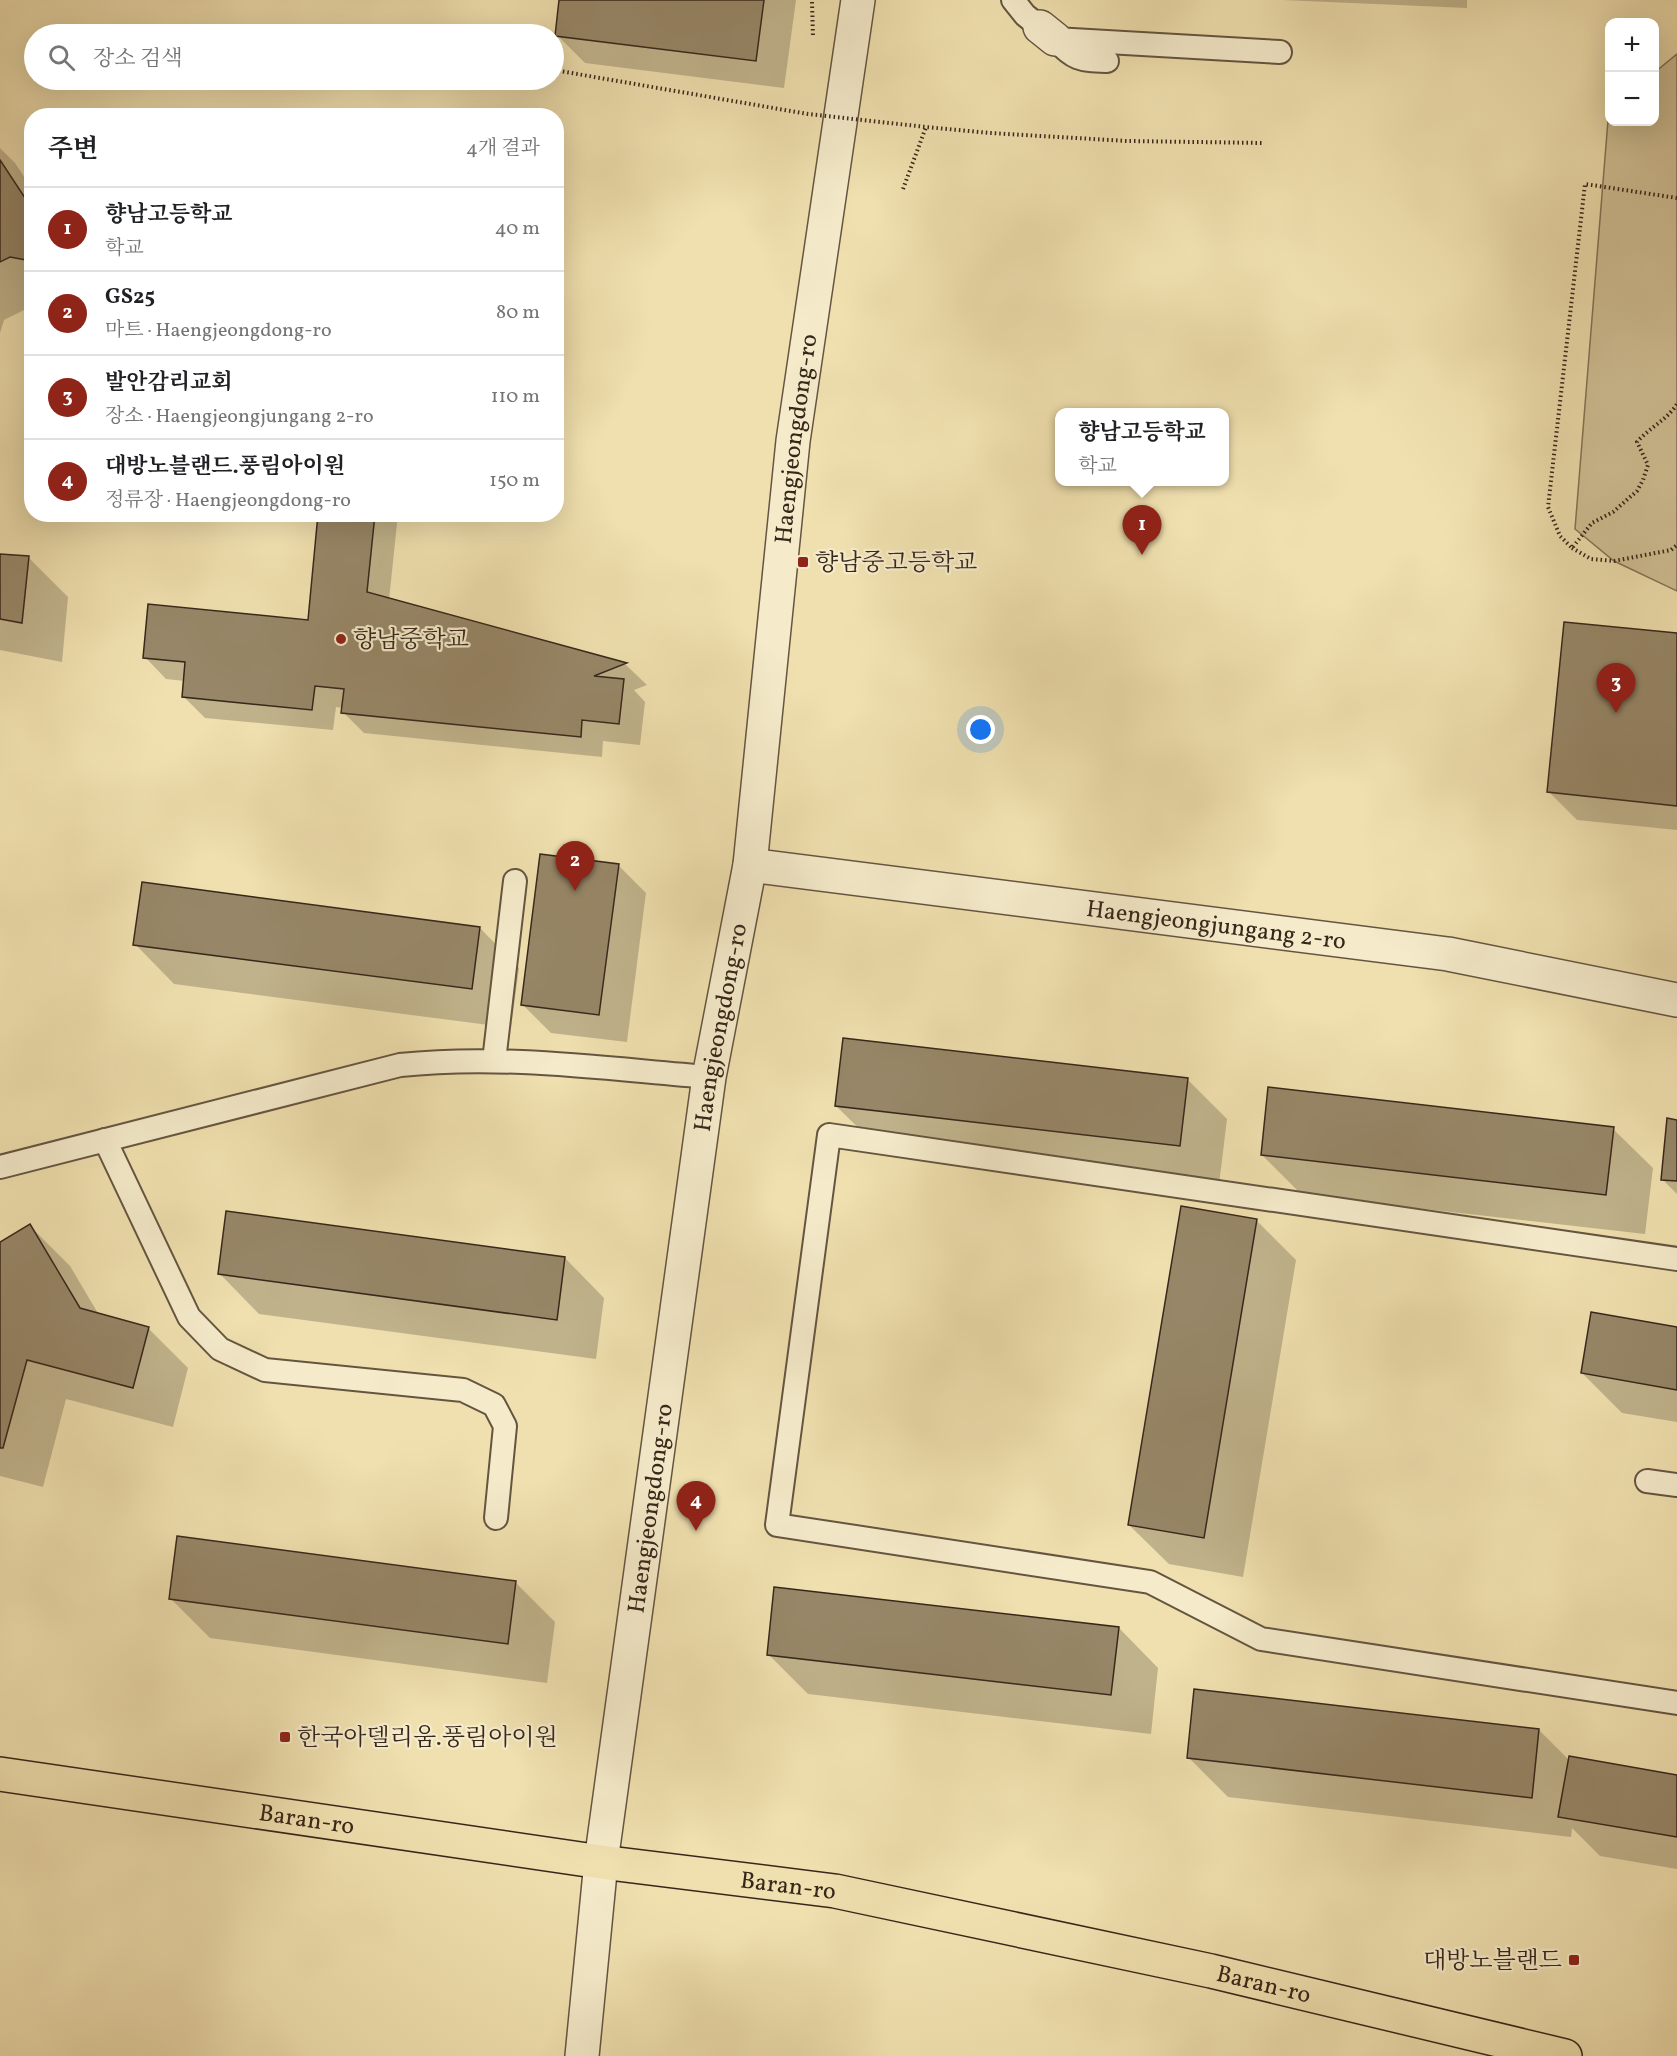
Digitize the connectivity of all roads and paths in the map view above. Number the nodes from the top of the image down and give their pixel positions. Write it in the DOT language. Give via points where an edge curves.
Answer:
graph roads {
  1 [pos="858,0"];
  2 [pos="1013,0"];
  3 [pos="1048,33"];
  4 [pos="1280,52"];
  5 [pos="1107,61"];
  6 [pos="564,72"];
  7 [pos="926,127"];
  8 [pos="1264,143"];
  9 [pos="903,189"];
  10 [pos="1677,198"];
  11 [pos="1677,404"];
  12 [pos="1677,545"];
  13 [pos="1572,548"];
  14 [pos="750,865"];
  15 [pos="515,881"];
  16 [pos="1677,1000"];
  17 [pos="494,1061"];
  18 [pos="709,1077"];
  19 [pos="105,1140"];
  20 [pos="0,1167"];
  21 [pos="1677,1259"];
  22 [pos="1647,1481"];
  23 [pos="1677,1485"];
  24 [pos="496,1518"];
  25 [pos="1677,1703"];
  26 [pos="0,1774"];
  27 [pos="601,1862"];
  28 [pos="582,2056"];
  29 [pos="1565,2056"];
  1 -- 14 [label="street, Haengjeongdong-ro" via="793,441"];
  2 -- 3 [label="lane"];
  3 -- 4 [label="lane"];
  3 -- 5 [label="lane" via="1069,54"];
  6 -- 7 [label="path, bridge" via="808,114"];
  7 -- 8 [label="path, bridge" via="1127,141"];
  7 -- 9 [label="path"];
  10 -- 13 [label="path" via="1585,184 1548,507 1560,536"];
  11 -- 13 [label="path" via="1672,413 1637,442 1648,465 1637,491 1613,512 1592,523"];
  12 -- 13 [label="path" via="1671,550 1614,561 1590,559"];
  14 -- 16 [label="street, Haengjeongjungang 2-ro" via="1448,954"];
  14 -- 18 [label="street, Haengjeongdong-ro"];
  15 -- 17 [label="lane"];
  17 -- 18 [label="lane"];
  17 -- 19 [label="lane" via="400,1065"];
  18 -- 27 [label="street, Haengjeongdong-ro"];
  19 -- 20 [label="lane"];
  19 -- 24 [label="lane" via="189,1317 220,1349 265,1371 463,1390 494,1405 505,1426"];
  21 -- 25 [label="lane" via="829,1135 777,1526 1150,1582 1261,1639"];
  22 -- 23 [label="lane"];
  26 -- 27 [label="main road, Baran-ro"];
  27 -- 28 [label="street, Haengjeongdong-ro"];
  27 -- 29 [label="main road, Baran-ro" via="835,1891 1211,1971"];
}
